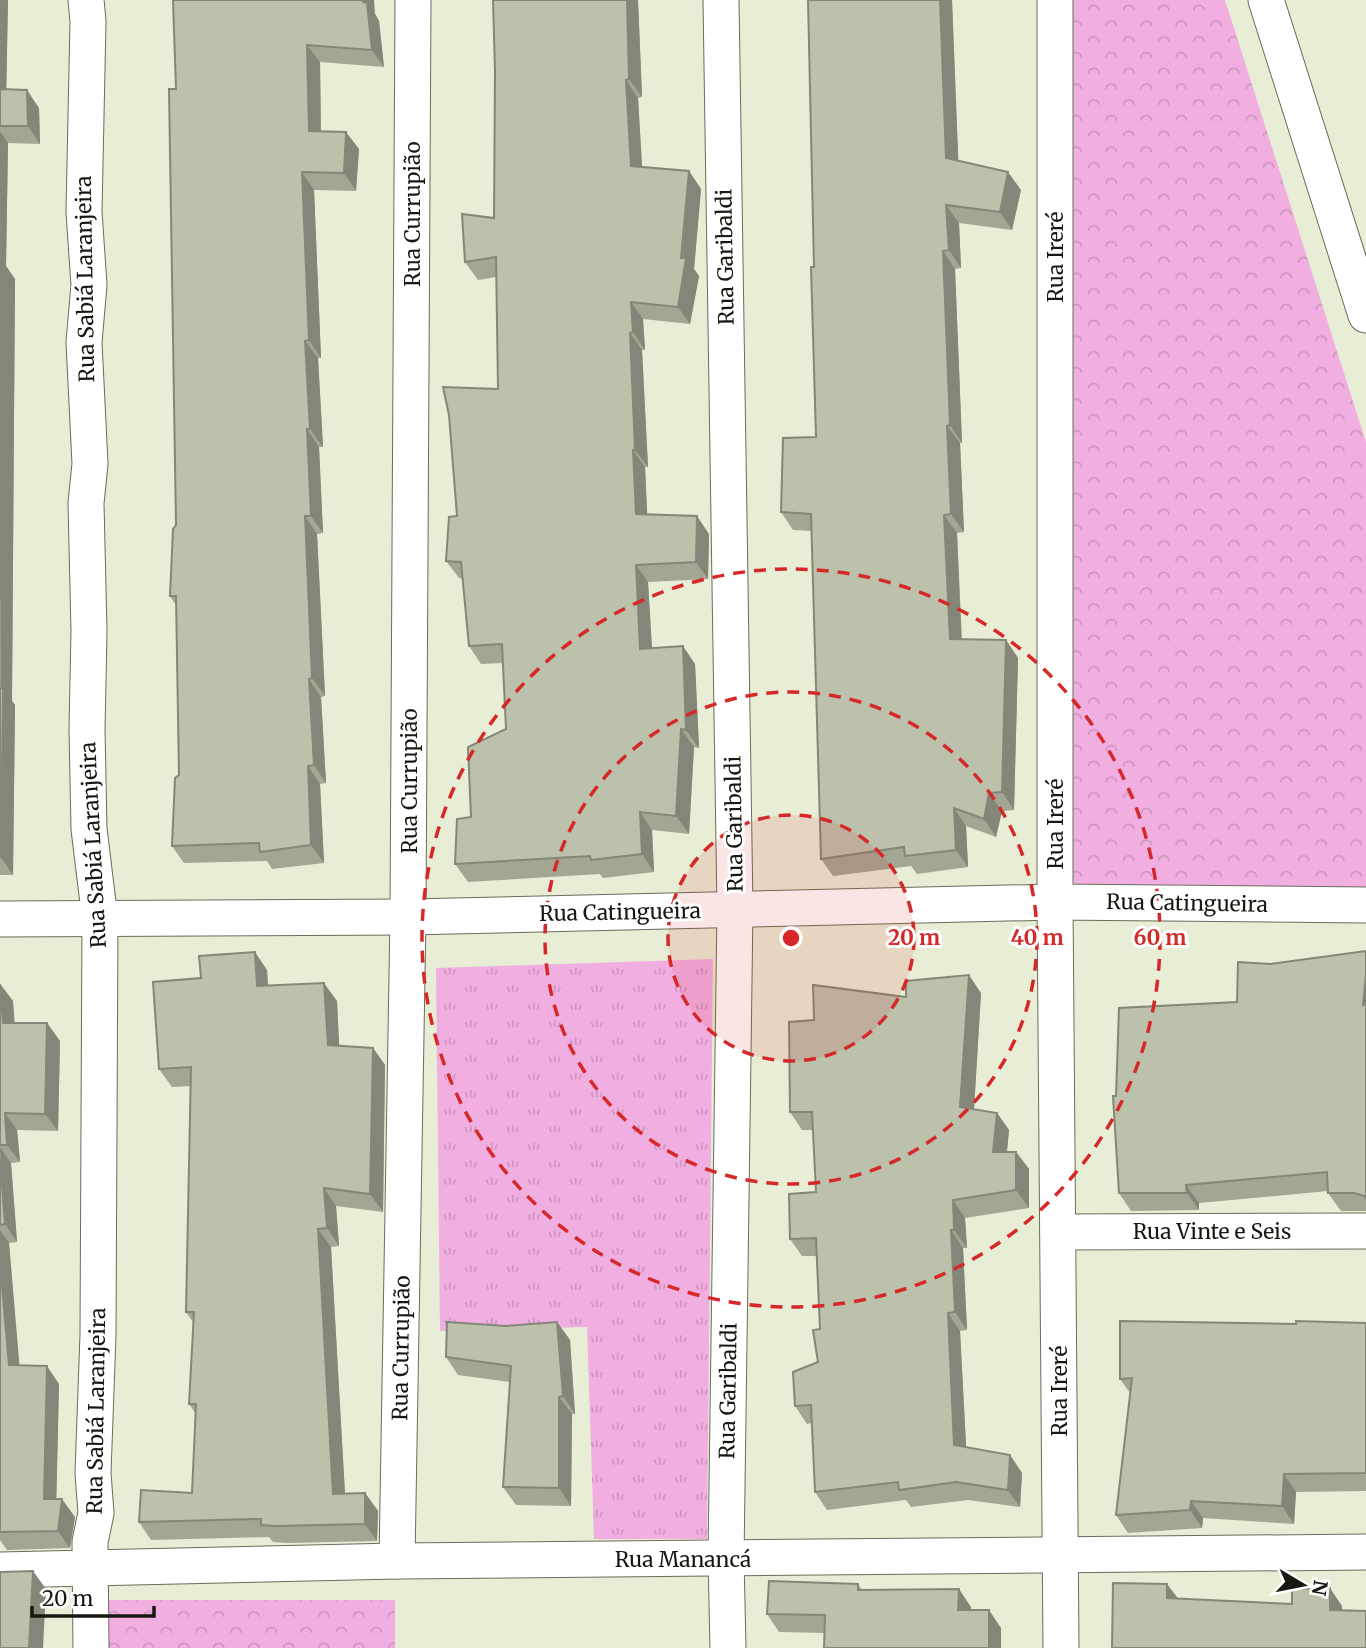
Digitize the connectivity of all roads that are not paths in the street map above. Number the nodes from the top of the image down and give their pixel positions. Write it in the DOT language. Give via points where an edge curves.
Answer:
graph roads {
  1 [pos="86,0"];
  2 [pos="413,0"];
  3 [pos="721,0"];
  4 [pos="1055,0"];
  5 [pos="1266,0"];
  6 [pos="1366,314"];
  7 [pos="1055,902"];
  8 [pos="1366,905"];
  9 [pos="735,909"];
  10 [pos="408,917"];
  11 [pos="0,919"];
  12 [pos="100,919"];
  13 [pos="1058,1231"];
  14 [pos="1366,1231"];
  15 [pos="1366,1552"];
  16 [pos="1060,1555"];
  17 [pos="726,1559"];
  18 [pos="397,1562"];
  19 [pos="90,1569"];
  20 [pos="0,1570"];
  21 [pos="91,1648"];
  22 [pos="728,1648"];
  23 [pos="1061,1648"];
  1 -- 12 [label="street, Rua Sabiá Laranjeira" via="87,730 89,830"];
  2 -- 10 [label="street, Rua Currupião"];
  3 -- 9 [label="street, Rua Garibaldi"];
  4 -- 7 [label="street, Rua Ireré"];
  5 -- 6 [label="street"];
  7 -- 8 [label="street, Rua Catingueira"];
  7 -- 9 [label="street, Rua Catingueira"];
  7 -- 13 [label="street, Rua Ireré"];
  9 -- 10 [label="street, Rua Catingueira"];
  9 -- 17 [label="street, Rua Garibaldi"];
  10 -- 12 [label="street, Rua Catingueira"];
  10 -- 18 [label="street, Rua Currupião"];
  11 -- 12 [label="street, Rua Catingueira"];
  12 -- 19 [label="street, Rua Sabiá Laranjeira" via="96,1513"];
  13 -- 14 [label="street, Rua Vinte e Seis"];
  13 -- 16 [label="street, Rua Ireré"];
  15 -- 16 [label="street, Rua Manancá"];
  16 -- 17 [label="street, Rua Manancá"];
  16 -- 23 [label="street, Rua Ireré"];
  17 -- 18 [label="street, Rua Manancá"];
  17 -- 22 [label="street, Rua Garibaldi"];
  18 -- 19 [label="street, Rua Manancá"];
  19 -- 20 [label="street, Rua Manancá"];
  19 -- 21 [label="street, Rua Sabiá Laranjeira"];
}
